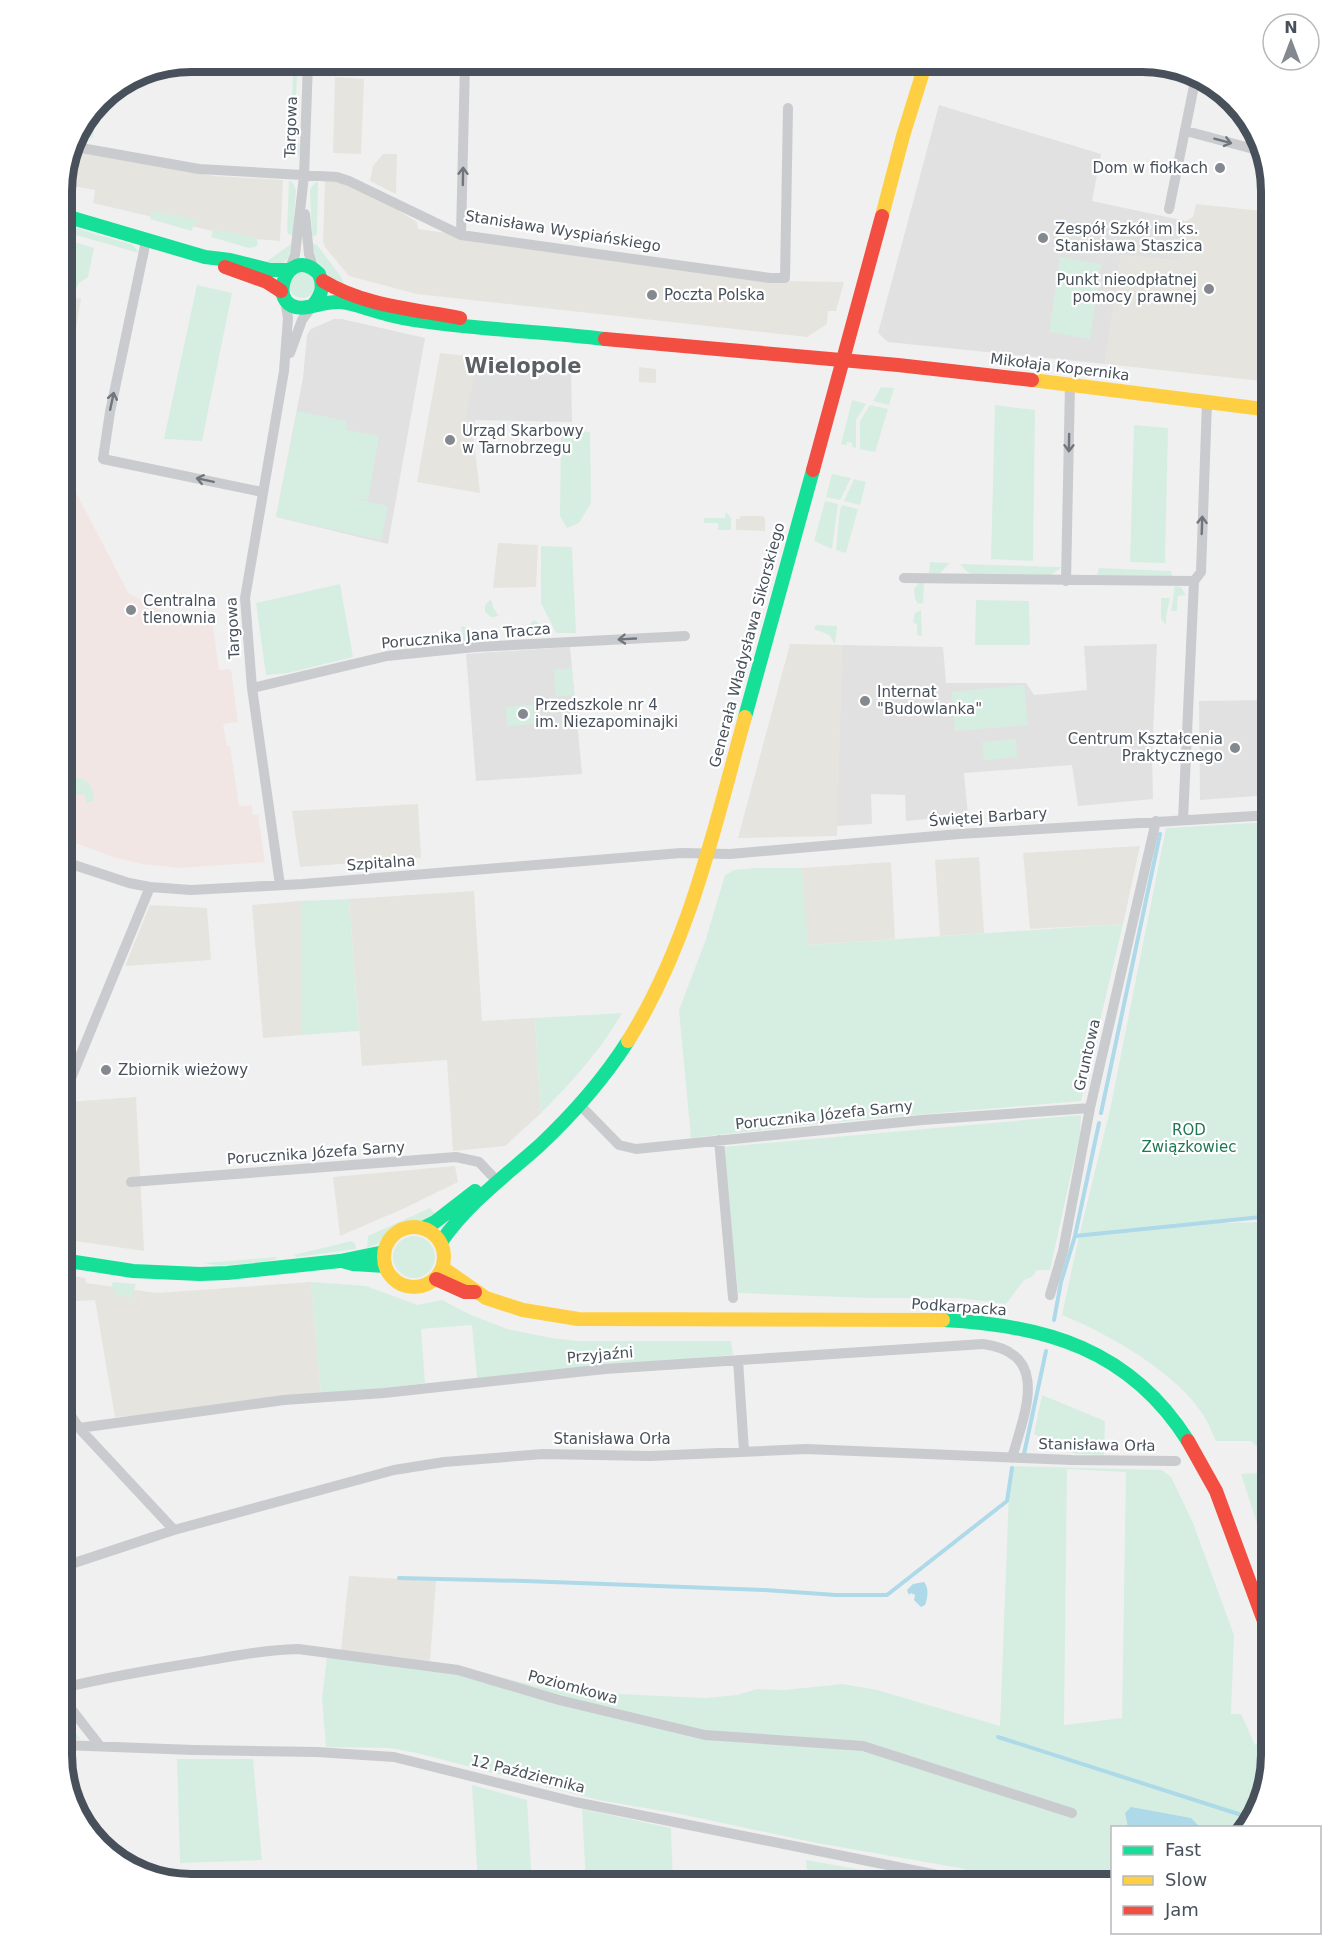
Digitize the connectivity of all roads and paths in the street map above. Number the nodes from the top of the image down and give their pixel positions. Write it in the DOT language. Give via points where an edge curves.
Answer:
graph roads {
  1 [pos="308,72"];
  2 [pos="465,72"];
  3 [pos="923,72"];
  4 [pos="1194,84"];
  5 [pos="788,108"];
  6 [pos="1186,131"];
  7 [pos="80,148"];
  8 [pos="1253,149"];
  9 [pos="304,176"];
  10 [pos="302,193"];
  11 [pos="1169,209"];
  12 [pos="72,218"];
  13 [pos="461,235"];
  14 [pos="146,241"];
  15 [pos="204,257"];
  16 [pos="289,270"];
  17 [pos="318,275"];
  18 [pos="283,295"];
  19 [pos="314,304"];
  20 [pos="506,328"];
  21 [pos="844,360"];
  22 [pos="284,370"];
  23 [pos="1070,384"];
  24 [pos="1207,402"];
  25 [pos="1261,409"];
  26 [pos="262,492"];
  27 [pos="904,578"];
  28 [pos="1066,581"];
  29 [pos="1194,581"];
  30 [pos="685,636"];
  31 [pos="252,688"];
  32 [pos="1261,815"];
  33 [pos="1183,820"];
  34 [pos="1156,821"];
  35 [pos="707,854"];
  36 [pos="72,865"];
  37 [pos="279,885"];
  38 [pos="150,887"];
  39 [pos="72,1076"];
  40 [pos="579,1104"];
  41 [pos="1090,1107"];
  42 [pos="719,1140"];
  43 [pos="496,1180"];
  44 [pos="131,1182"];
  45 [pos="423,1228"];
  46 [pos="441,1242"];
  47 [pos="384,1259"];
  48 [pos="72,1261"];
  49 [pos="439,1273"];
  50 [pos="1050,1295"];
  51 [pos="733,1298"];
  52 [pos="738,1360"];
  53 [pos="72,1417"];
  54 [pos="79,1428"];
  55 [pos="744,1451"];
  56 [pos="1012,1458"];
  57 [pos="1176,1461"];
  58 [pos="174,1530"];
  59 [pos="72,1564"];
  60 [pos="1261,1611"];
  61 [pos="72,1686"];
  62 [pos="72,1711"];
  63 [pos="72,1745"];
  64 [pos="100,1746"];
  65 [pos="1072,1813"];
  66 [pos="932,1874"];
  1 -- 9 [label="street, Targowa"];
  13 -- 2 [label="street, one-way"];
  3 -- 21 [label="street, Generała Władysława Sikorskiego"];
  4 -- 6 [label="street"];
  5 -- 13 [label="street, Stanisława Wyspiańskiego" via="785,278"];
  6 -- 8 [label="street, one-way"];
  6 -- 11 [label="street"];
  7 -- 9 [label="street, Stanisława Wyspiańskiego" via="199,169"];
  9 -- 10 [label="street, Targowa"];
  9 -- 13 [label="street, Stanisława Wyspiańskiego" via="349,181"];
  10 -- 16 [label="street, Targowa" via="296,255"];
  10 -- 17 [label="street, Targowa" via="309,254"];
  12 -- 14 [label="street"];
  14 -- 15 [label="street"];
  26 -- 14 [label="street, one-way" via="103,459"];
  15 -- 16 [label="street"];
  15 -- 18 [label="street" via="267,282"];
  16 -- 17 [label="street" via="301,266"];
  16 -- 18 [label="street" via="282,280"];
  17 -- 19 [label="street" via="323,293"];
  17 -- 20 [label="street" via="334,290"];
  18 -- 19 [label="street" via="297,307"];
  18 -- 22 [label="street, Targowa" via="288,318"];
  19 -- 20 [label="street" via="328,301 441,324"];
  19 -- 22 [label="street, Targowa" via="299,326"];
  20 -- 21 [label="street"];
  21 -- 23 [label="street, Mikołaja Kopernika"];
  21 -- 35 [label="street, Generała Władysława Sikorskiego"];
  22 -- 26 [label="street, Targowa"];
  23 -- 24 [label="street, Mikołaja Kopernika"];
  23 -- 28 [label="street, one-way"];
  24 -- 25 [label="street, Mikołaja Kopernika"];
  29 -- 24 [label="street, one-way" via="1201,572"];
  26 -- 31 [label="street, Targowa" via="245,598"];
  27 -- 28 [label="street"];
  28 -- 29 [label="street"];
  29 -- 33 [label="street"];
  30 -- 31 [label="street, Porucznika Jana Tracza, one-way" via="475,646 387,656"];
  31 -- 37 [label="street, Targowa"];
  32 -- 33 [label="street, Świętej Barbary"];
  33 -- 34 [label="street, Świętej Barbary"];
  34 -- 35 [label="street, Świętej Barbary"];
  34 -- 41 [label="street, Gruntowa"];
  35 -- 37 [label="street, Szpitalna"];
  35 -- 40 [label="street, Generała Władysława Sikorskiego" via="685,926 654,1000 622,1051"];
  36 -- 38 [label="street, Szpitalna"];
  37 -- 38 [label="street, Szpitalna" via="191,890"];
  38 -- 39 [label="street"];
  40 -- 42 [label="street, Porucznika Józefa Sarny" via="626,1148"];
  40 -- 43 [label="street, Generała Władysława Sikorskiego"];
  41 -- 42 [label="street, Porucznika Józefa Sarny"];
  41 -- 50 [label="street, Gruntowa" via="1067,1233"];
  42 -- 51 [label="street"];
  43 -- 44 [label="street, Porucznika Józefa Sarny" via="479,1162 456,1157"];
  43 -- 45 [label="street, Generała Władysława Sikorskiego"];
  43 -- 46 [label="street, Generała Władysława Sikorskiego" via="457,1218"];
  45 -- 46 [label="street"];
  45 -- 47 [label="street" via="403,1229 394,1234 387,1242"];
  46 -- 49 [label="street" via="444,1251"];
  47 -- 48 [label="street" via="372,1253 340,1261 200,1274"];
  47 -- 49 [label="street" via="390,1276 407,1287 427,1285"];
  49 -- 60 [label="street, Podkarpacka" via="465,1292 523,1310 578,1319 962,1321 1037,1331 1081,1346 1143,1388 1188,1439 1216,1491"];
  52 -- 54 [label="street, Przyjaźni" via="284,1400"];
  52 -- 55 [label="street"];
  52 -- 56 [label="street, Przyjaźni" via="994,1345 1017,1358 1028,1380 1029,1398"];
  53 -- 54 [label="street"];
  54 -- 58 [label="street"];
  55 -- 56 [label="street, Stanisława Orła" via="806,1449"];
  55 -- 58 [label="street, Stanisława Orła" via="650,1456 543,1454 444,1462 397,1469"];
  56 -- 57 [label="street, Stanisława Orła"];
  58 -- 59 [label="street, Stanisława Orła"];
  61 -- 65 [label="street, Poziomkowa" via="226,1657 298,1649 458,1670 559,1700 705,1735 863,1746"];
  62 -- 64 [label="street"];
  63 -- 64 [label="street, 12 Października"];
  64 -- 66 [label="street, 12 Października" via="394,1757 575,1802"];
}
